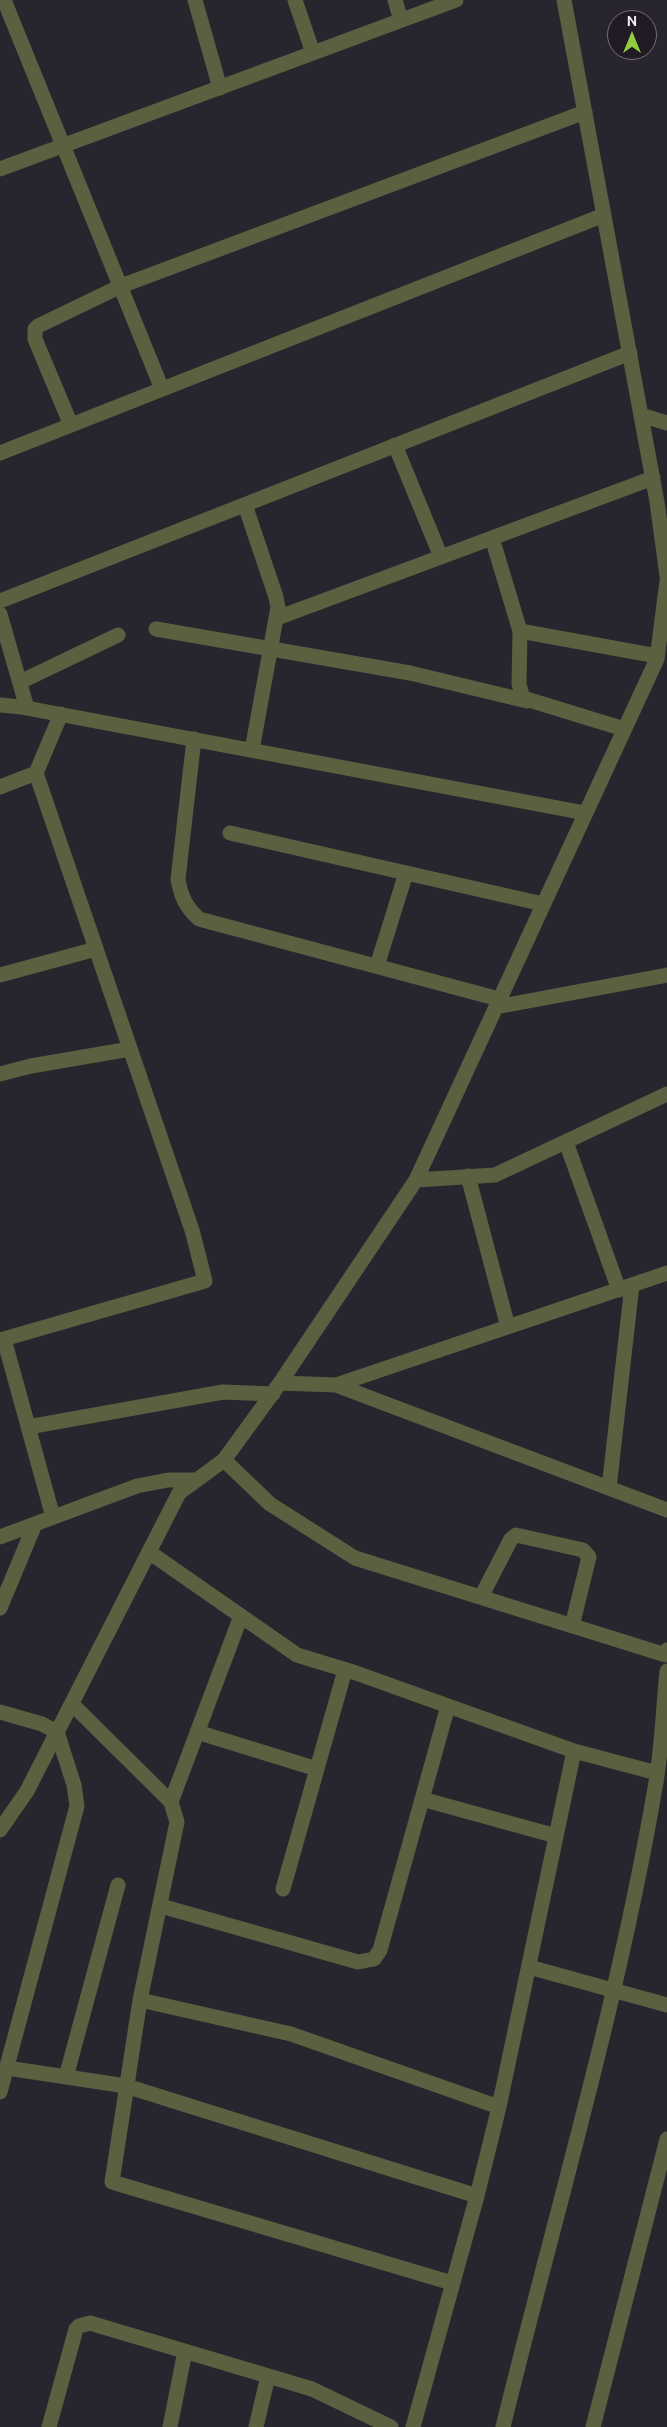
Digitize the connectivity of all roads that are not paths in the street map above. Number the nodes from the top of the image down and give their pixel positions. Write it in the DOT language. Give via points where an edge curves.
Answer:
graph roads {
  1 [pos="4,0"];
  2 [pos="194,0"];
  3 [pos="295,0"];
  4 [pos="395,0"];
  5 [pos="456,0"];
  6 [pos="564,0"];
  7 [pos="401,20"];
  8 [pos="313,53"];
  9 [pos="220,88"];
  10 [pos="585,112"];
  11 [pos="65,145"];
  12 [pos="0,169"];
  13 [pos="604,215"];
  14 [pos="121,286"];
  15 [pos="630,353"];
  16 [pos="162,389"];
  17 [pos="641,415"];
  18 [pos="667,424"];
  19 [pos="71,425"];
  20 [pos="396,445"];
  21 [pos="0,453"];
  22 [pos="653,478"];
  23 [pos="245,505"];
  24 [pos="492,538"];
  25 [pos="441,557"];
  26 [pos="667,576"];
  27 [pos="667,581"];
  28 [pos="0,601"];
  29 [pos="0,614"];
  30 [pos="277,618"];
  31 [pos="156,629"];
  32 [pos="520,631"];
  33 [pos="118,635"];
  34 [pos="271,649"];
  35 [pos="657,656"];
  36 [pos="20,682"];
  37 [pos="527,701"];
  38 [pos="0,705"];
  39 [pos="27,708"];
  40 [pos="61,714"];
  41 [pos="624,730"];
  42 [pos="194,740"];
  43 [pos="252,750"];
  44 [pos="36,773"];
  45 [pos="0,787"];
  46 [pos="585,813"];
  47 [pos="230,833"];
  48 [pos="406,873"];
  49 [pos="543,904"];
  50 [pos="96,949"];
  51 [pos="377,966"];
  52 [pos="0,975"];
  53 [pos="667,975"];
  54 [pos="498,1003"];
  55 [pos="130,1049"];
  56 [pos="0,1074"];
  57 [pos="667,1094"];
  58 [pos="566,1142"];
  59 [pos="468,1176"];
  60 [pos="416,1180"];
  61 [pos="667,1273"];
  62 [pos="626,1287"];
  63 [pos="508,1327"];
  64 [pos="2,1339"];
  65 [pos="336,1385"];
  66 [pos="277,1388"];
  67 [pos="28,1427"];
  68 [pos="224,1460"];
  69 [pos="197,1480"];
  70 [pos="609,1488"];
  71 [pos="667,1510"];
  72 [pos="53,1518"];
  73 [pos="35,1524"];
  74 [pos="0,1537"];
  75 [pos="149,1552"];
  76 [pos="481,1597"];
  77 [pos="0,1608"];
  78 [pos="240,1616"];
  79 [pos="572,1626"];
  80 [pos="667,1657"];
  81 [pos="345,1670"];
  82 [pos="667,1671"];
  83 [pos="72,1704"];
  84 [pos="448,1706"];
  85 [pos="0,1712"];
  86 [pos="57,1732"];
  87 [pos="197,1732"];
  88 [pos="574,1751"];
  89 [pos="317,1769"];
  90 [pos="657,1773"];
  91 [pos="422,1799"];
  92 [pos="171,1802"];
  93 [pos="2,1824"];
  94 [pos="556,1836"];
  95 [pos="118,1885"];
  96 [pos="284,1889"];
  97 [pos="161,1906"];
  98 [pos="529,1967"];
  99 [pos="615,1990"];
  100 [pos="140,2000"];
  101 [pos="667,2005"];
  102 [pos="7,2068"];
  103 [pos="66,2077"];
  104 [pos="126,2086"];
  105 [pos="0,2092"];
  106 [pos="499,2107"];
  107 [pos="667,2140"];
  108 [pos="477,2196"];
  109 [pos="452,2282"];
  110 [pos="186,2351"];
  111 [pos="268,2376"];
  112 [pos="371,2422"];
  113 [pos="48,2427"];
  114 [pos="170,2427"];
  115 [pos="256,2427"];
  116 [pos="390,2427"];
  117 [pos="413,2427"];
  118 [pos="503,2427"];
  119 [pos="593,2427"];
  1 -- 11 [label="street"];
  2 -- 9 [label="street"];
  3 -- 8 [label="street"];
  4 -- 7 [label="street"];
  5 -- 7 [label="street"];
  6 -- 10 [label="street"];
  7 -- 8 [label="street"];
  8 -- 9 [label="street"];
  9 -- 11 [label="street"];
  10 -- 13 [label="street"];
  10 -- 14 [label="street"];
  11 -- 12 [label="street"];
  11 -- 14 [label="street"];
  13 -- 15 [label="street"];
  13 -- 16 [label="street"];
  14 -- 16 [label="street"];
  14 -- 19 [label="street" via="35,329 34,339"];
  15 -- 17 [label="street"];
  15 -- 20 [label="street"];
  16 -- 19 [label="street"];
  17 -- 18 [label="street"];
  17 -- 22 [label="street"];
  19 -- 21 [label="street"];
  20 -- 23 [label="street"];
  20 -- 25 [label="street"];
  22 -- 24 [label="street"];
  22 -- 26 [label="street"];
  23 -- 28 [label="street"];
  23 -- 30 [label="street" via="276,597"];
  24 -- 25 [label="street"];
  24 -- 32 [label="street"];
  25 -- 30 [label="street"];
  27 -- 35 [label="street"];
  29 -- 36 [label="street"];
  30 -- 34 [label="street"];
  31 -- 34 [label="street"];
  32 -- 35 [label="street"];
  32 -- 37 [label="street" via="519,692"];
  33 -- 36 [label="street"];
  34 -- 37 [label="street" via="410,673"];
  34 -- 43 [label="street"];
  35 -- 41 [label="street"];
  36 -- 39 [label="street"];
  37 -- 41 [label="street"];
  38 -- 39 [label="street"];
  39 -- 40 [label="street"];
  40 -- 42 [label="street"];
  40 -- 44 [label="street"];
  41 -- 46 [label="street"];
  42 -- 43 [label="street"];
  42 -- 51 [label="street" via="178,879 188,909 200,919"];
  43 -- 46 [label="street"];
  44 -- 45 [label="street"];
  44 -- 50 [label="street"];
  46 -- 49 [label="street"];
  47 -- 48 [label="street"];
  48 -- 49 [label="street"];
  48 -- 51 [label="street"];
  49 -- 54 [label="street"];
  50 -- 52 [label="street"];
  50 -- 55 [label="street"];
  51 -- 54 [label="street"];
  53 -- 54 [label="street"];
  54 -- 60 [label="street"];
  55 -- 56 [label="street"];
  55 -- 64 [label="street" via="192,1230 205,1281"];
  57 -- 58 [label="street"];
  58 -- 59 [label="street" via="495,1175"];
  58 -- 62 [label="street"];
  59 -- 60 [label="street"];
  59 -- 63 [label="street"];
  60 -- 66 [label="street"];
  61 -- 62 [label="street"];
  62 -- 63 [label="street"];
  62 -- 70 [label="street"];
  63 -- 65 [label="street"];
  64 -- 67 [label="street"];
  65 -- 66 [label="street"];
  65 -- 70 [label="street"];
  66 -- 67 [label="street" via="223,1392"];
  66 -- 68 [label="street"];
  67 -- 72 [label="street"];
  68 -- 69 [label="street"];
  68 -- 76 [label="street" via="270,1504 355,1558"];
  69 -- 72 [label="street" via="168,1480 137,1486"];
  69 -- 75 [label="street" via="179,1493"];
  70 -- 71 [label="street"];
  72 -- 73 [label="street"];
  73 -- 74 [label="street"];
  73 -- 77 [label="street"];
  75 -- 78 [label="street"];
  75 -- 83 [label="street"];
  76 -- 79 [label="street"];
  76 -- 79 [label="street" via="516,1535 583,1550 588,1557"];
  78 -- 81 [label="street" via="298,1655"];
  78 -- 87 [label="street"];
  79 -- 80 [label="street"];
  81 -- 84 [label="street"];
  81 -- 89 [label="street"];
  82 -- 90 [label="street"];
  83 -- 86 [label="street"];
  83 -- 92 [label="street"];
  84 -- 88 [label="street"];
  84 -- 91 [label="street"];
  85 -- 86 [label="street" via="42,1724"];
  86 -- 93 [label="street" via="27,1791"];
  86 -- 102 [label="street" via="74,1785 76,1811"];
  87 -- 89 [label="street"];
  87 -- 92 [label="street"];
  88 -- 90 [label="street"];
  88 -- 94 [label="street"];
  89 -- 96 [label="street"];
  90 -- 99 [label="street"];
  91 -- 94 [label="street"];
  91 -- 97 [label="street" via="380,1950 374,1960 358,1962"];
  92 -- 97 [label="street" via="176,1822"];
  94 -- 98 [label="street"];
  95 -- 103 [label="street"];
  97 -- 100 [label="street"];
  98 -- 99 [label="street"];
  98 -- 106 [label="street"];
  99 -- 101 [label="street"];
  99 -- 118 [label="street"];
  100 -- 104 [label="street"];
  100 -- 106 [label="street" via="291,2034"];
  102 -- 103 [label="street"];
  102 -- 105 [label="street"];
  103 -- 104 [label="street"];
  104 -- 108 [label="street"];
  104 -- 109 [label="street" via="112,2182"];
  106 -- 108 [label="street"];
  107 -- 119 [label="street"];
  108 -- 109 [label="street"];
  109 -- 117 [label="street"];
  110 -- 111 [label="street"];
  110 -- 113 [label="street" via="90,2323 79,2326"];
  110 -- 114 [label="street"];
  111 -- 112 [label="street" via="324,2394"];
  111 -- 115 [label="street"];
  112 -- 116 [label="street"];
}
